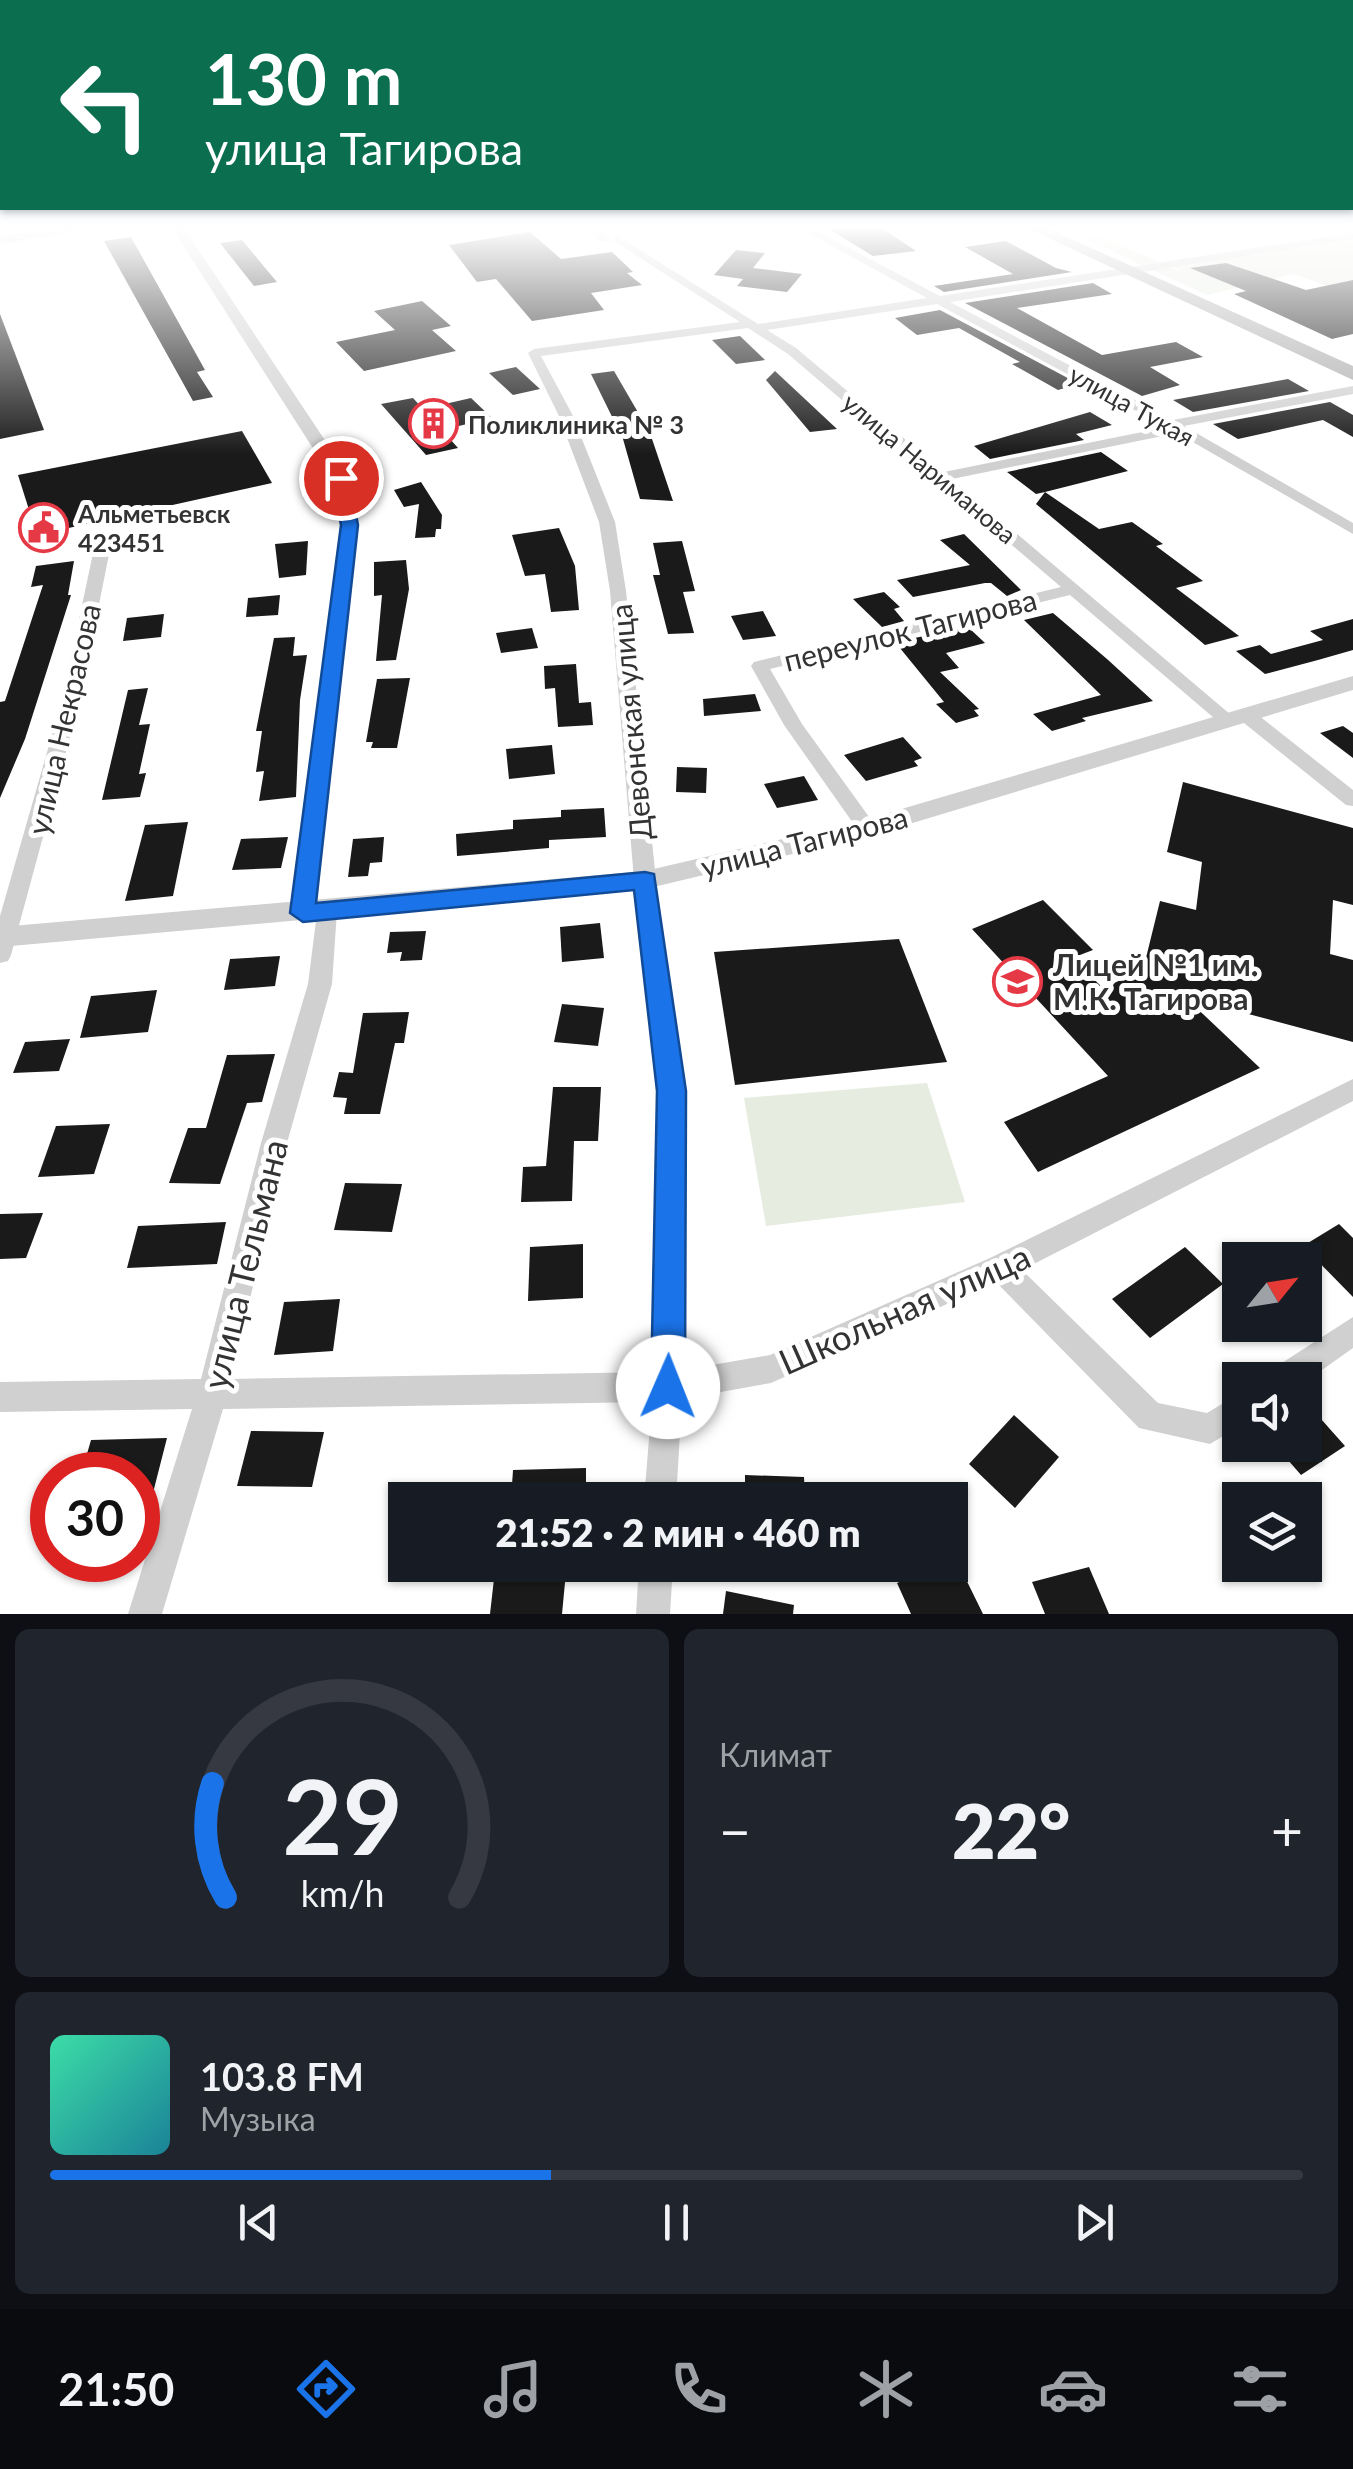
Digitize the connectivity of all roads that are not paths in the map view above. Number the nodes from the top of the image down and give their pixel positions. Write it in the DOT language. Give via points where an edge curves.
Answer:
graph roads {
  1 [pos="227,303"];
  2 [pos="714,303"];
  3 [pos="918,303"];
  4 [pos="947,303"];
  5 [pos="1199,303"];
  6 [pos="752,327"];
  7 [pos="1353,374"];
  8 [pos="1353,390"];
  9 [pos="1174,427"];
  10 [pos="942,477"];
  11 [pos="349,525"];
  12 [pos="1353,529"];
  13 [pos="104,539"];
  14 [pos="1074,589"];
  15 [pos="1353,684"];
  16 [pos="1237,717"];
  17 [pos="1353,800"];
  18 [pos="867,828"];
  19 [pos="645,880"];
  20 [pos="314,912"];
  21 [pos="3,943"];
  22 [pos="1353,1089"];
  23 [pos="1000,1268"];
  24 [pos="1353,1332"];
  25 [pos="1309,1362"];
  26 [pos="668,1387"];
  27 [pos="213,1391"];
  28 [pos="0,1397"];
  29 [pos="1222,1421"];
  30 [pos="661,1482"];
  31 [pos="655,1582"];
  32 [pos="146,1614"];
  33 [pos="652,1614"];
  1 -- 11 [label="street, улица Тельмана" via="341,478"];
  2 -- 6 [label="street, улица Нариманова"];
  3 -- 6 [label="street"];
  4 -- 9 [label="street, улица Тукая"];
  5 -- 7 [label="main road"];
  6 -- 10 [label="street, улица Нариманова" via="792,351"];
  6 -- 19 [label="street, Девонская улица" via="534,353 608,522"];
  8 -- 9 [label="street"];
  9 -- 10 [label="street"];
  9 -- 12 [label="street, улица Тукая"];
  10 -- 14 [label="street, улица Нариманова"];
  11 -- 20 [label="street, улица Тельмана"];
  13 -- 21 [label="street, улица Некрасова" via="71,700"];
  14 -- 16 [label="street, улица Нариманова"];
  14 -- 18 [label="street, переулок Тагирова" via="760,666"];
  15 -- 16 [label="street, улица Тагирова"];
  16 -- 17 [label="street, улица Нариманова"];
  16 -- 18 [label="street, улица Тагирова"];
  18 -- 19 [label="street, улица Тагирова"];
  19 -- 20 [label="street, улица Тагирова"];
  19 -- 26 [label="street, Девонская улица" via="672,1091"];
  20 -- 21 [label="street, улица Тагирова"];
  20 -- 27 [label="street, улица Тельмана" via="320,984"];
  22 -- 23 [label="street, Школьная улица"];
  23 -- 26 [label="street, Школьная улица" via="771,1369"];
  23 -- 29 [label="street" via="1150,1416 1210,1429"];
  24 -- 25 [label="street"];
  26 -- 27 [label="street, Школьная улица"];
  26 -- 30 [label="street, Девонская улица"];
  27 -- 28 [label="street, Школьная улица"];
  27 -- 32 [label="street, улица Тельмана"];
  31 -- 33 [label="street"];
}
